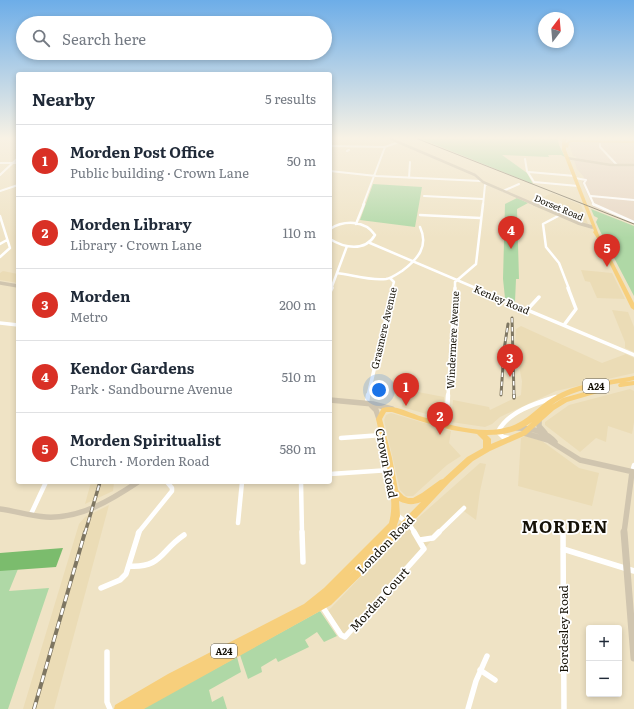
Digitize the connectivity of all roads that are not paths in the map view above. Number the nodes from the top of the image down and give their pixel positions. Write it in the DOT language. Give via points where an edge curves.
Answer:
graph roads {
  1 [pos="332,172"];
  2 [pos="375,172"];
  3 [pos="411,172"];
  4 [pos="468,172"];
  5 [pos="529,172"];
  6 [pos="574,172"];
  7 [pos="374,176"];
  8 [pos="575,177"];
  9 [pos="409,178"];
  10 [pos="481,181"];
  11 [pos="487,184"];
  12 [pos="519,184"];
  13 [pos="16,185"];
  14 [pos="578,186"];
  15 [pos="0,191"];
  16 [pos="503,191"];
  17 [pos="424,196"];
  18 [pos="591,196"];
  19 [pos="483,199"];
  20 [pos="634,200"];
  21 [pos="420,215"];
  22 [pos="560,215"];
  23 [pos="0,216"];
  24 [pos="480,218"];
  25 [pos="591,220"];
  26 [pos="634,222"];
  27 [pos="356,224"];
  28 [pos="332,226"];
  29 [pos="420,227"];
  30 [pos="592,227"];
  31 [pos="597,234"];
  32 [pos="7,240"];
  33 [pos="332,240"];
  34 [pos="370,243"];
  35 [pos="0,244"];
  36 [pos="347,246"];
  37 [pos="0,251"];
  38 [pos="6,252"];
  39 [pos="0,257"];
  40 [pos="415,262"];
  41 [pos="337,273"];
  42 [pos="332,278"];
  43 [pos="390,278"];
  44 [pos="335,279"];
  45 [pos="457,279"];
  46 [pos="0,283"];
  47 [pos="16,286"];
  48 [pos="332,287"];
  49 [pos="539,297"];
  50 [pos="634,308"];
  51 [pos="527,310"];
  52 [pos="0,323"];
  53 [pos="16,325"];
  54 [pos="564,325"];
  55 [pos="634,355"];
  56 [pos="634,378"];
  57 [pos="634,383"];
  58 [pos="560,396"];
  59 [pos="332,400"];
  60 [pos="368,403"];
  61 [pos="392,409"];
  62 [pos="379,419"];
  63 [pos="539,421"];
  64 [pos="446,426"];
  65 [pos="517,428"];
  66 [pos="531,429"];
  67 [pos="478,431"];
  68 [pos="498,432"];
  69 [pos="524,433"];
  70 [pos="546,434"];
  71 [pos="382,435"];
  72 [pos="341,438"];
  73 [pos="512,438"];
  74 [pos="557,444"];
  75 [pos="487,449"];
  76 [pos="634,464"];
  77 [pos="390,470"];
  78 [pos="633,472"];
  79 [pos="332,474"];
  80 [pos="448,479"];
  81 [pos="45,484"];
  82 [pos="135,484"];
  83 [pos="169,484"];
  84 [pos="242,484"];
  85 [pos="302,484"];
  86 [pos="395,492"];
  87 [pos="464,508"];
  88 [pos="0,509"];
  89 [pos="396,511"];
  90 [pos="31,514"];
  91 [pos="406,521"];
  92 [pos="238,523"];
  93 [pos="562,524"];
  94 [pos="184,535"];
  95 [pos="420,540"];
  96 [pos="563,550"];
  97 [pos="303,562"];
  98 [pos="129,566"];
  99 [pos="625,568"];
  100 [pos="634,571"];
  101 [pos="101,588"];
  102 [pos="322,606"];
  103 [pos="632,609"];
  104 [pos="107,652"];
  105 [pos="487,656"];
  106 [pos="634,658"];
  107 [pos="480,670"];
  108 [pos="495,680"];
  109 [pos="110,709"];
  110 [pos="119,709"];
  111 [pos="133,709"];
  112 [pos="468,709"];
  113 [pos="564,709"];
  1 -- 7 [label="street"];
  2 -- 7 [label="street"];
  3 -- 9 [label="street"];
  4 -- 10 [label="main road, Dorset Road"];
  5 -- 8 [label="street"];
  5 -- 14 [label="street" via="534,182"];
  6 -- 8 [label="highway"];
  7 -- 9 [label="street"];
  7 -- 27 [label="street"];
  8 -- 14 [label="highway"];
  8 -- 18 [label="street" via="585,180"];
  9 -- 10 [label="street"];
  10 -- 11 [label="main road, Dorset Road"];
  11 -- 16 [label="main road, Dorset Road"];
  11 -- 19 [label="street"];
  12 -- 16 [label="street"];
  13 -- 15 [label="street"];
  14 -- 25 [label="highway"];
  16 -- 22 [label="main road, Dorset Road"];
  17 -- 19 [label="street"];
  18 -- 20 [label="street"];
  18 -- 26 [label="street" via="593,204 598,208"];
  19 -- 24 [label="street"];
  21 -- 24 [label="street"];
  22 -- 30 [label="main road, Dorset Road"];
  22 -- 54 [label="street" via="543,224 546,247 558,263 576,309"];
  23 -- 32 [label="street"];
  24 -- 45 [label="street" via="476,264"];
  25 -- 30 [label="highway"];
  25 -- 31 [label="highway"];
  27 -- 28 [label="street"];
  27 -- 34 [label="street" via="374,231 375,235"];
  29 -- 40 [label="street" via="424,244"];
  30 -- 31 [label="highway"];
  31 -- 50 [label="highway"];
  32 -- 35 [label="street"];
  32 -- 38 [label="street" via="10,248"];
  33 -- 36 [label="street"];
  34 -- 36 [label="street" via="363,246"];
  34 -- 40 [label="street, Kenley Road"];
  36 -- 41 [label="street"];
  37 -- 38 [label="street"];
  38 -- 39 [label="street"];
  40 -- 43 [label="street, Grasmere Avenue"];
  40 -- 45 [label="street, Kenley Road"];
  41 -- 43 [label="street, Grasmere Avenue" via="379,279"];
  41 -- 44 [label="street"];
  42 -- 44 [label="street"];
  43 -- 60 [label="street, Grasmere Avenue" via="394,282"];
  44 -- 48 [label="street"];
  45 -- 51 [label="street, Kenley Road"];
  45 -- 64 [label="street, Windermere Avenue"];
  46 -- 47 [label="main road"];
  49 -- 51 [label="street"];
  51 -- 54 [label="street, Kenley Road"];
  52 -- 53 [label="street"];
  54 -- 55 [label="street, Kenley Road"];
  56 -- 58 [label="highway, A24"];
  57 -- 63 [label="highway, London Road / A24" via="571,398 554,406"];
  58 -- 65 [label="highway, A24"];
  58 -- 68 [label="street" via="508,418 501,423"];
  59 -- 60 [label="main road"];
  60 -- 61 [label="main road"];
  60 -- 62 [label="main road, Crown Road" via="374,406"];
  61 -- 62 [label="highway, Crown Road" via="384,410"];
  61 -- 64 [label="highway, A24"];
  62 -- 71 [label="highway, Crown Road"];
  63 -- 66 [label="highway, London Road / A24"];
  63 -- 70 [label="main road" via="539,426"];
  64 -- 67 [label="highway, A24"];
  65 -- 66 [label="main road"];
  65 -- 68 [label="highway, A24"];
  66 -- 69 [label="highway, London Road / A24"];
  66 -- 70 [label="main road"];
  67 -- 68 [label="highway, A24"];
  67 -- 75 [label="highway" via="487,439"];
  68 -- 73 [label="street" via="503,437"];
  69 -- 73 [label="highway, London Road / A24"];
  69 -- 74 [label="main road"];
  70 -- 74 [label="main road"];
  71 -- 72 [label="street"];
  71 -- 77 [label="highway, Crown Road"];
  73 -- 75 [label="highway, London Road / A24"];
  74 -- 78 [label="main road" via="580,460"];
  75 -- 80 [label="highway, London Road / A24" via="470,459"];
  76 -- 78 [label="street"];
  77 -- 79 [label="street"];
  77 -- 86 [label="highway, Crown Road"];
  78 -- 99 [label="main road" via="623,538"];
  80 -- 86 [label="highway, A24" via="413,502 402,499"];
  80 -- 91 [label="highway, London Road / A24"];
  81 -- 90 [label="street"];
  82 -- 90 [label="main road" via="109,500 75,514 48,517"];
  83 -- 98 [label="street" via="172,491 138,534"];
  84 -- 92 [label="street"];
  85 -- 97 [label="street"];
  86 -- 89 [label="highway, Crown Road"];
  87 -- 95 [label="street" via="433,538"];
  88 -- 90 [label="main road"];
  89 -- 91 [label="street"];
  89 -- 110 [label="highway, London Road / A24" via="393,525 327,591 307,607"];
  91 -- 95 [label="street"];
  91 -- 102 [label="highway, London Road / A24" via="372,559"];
  93 -- 96 [label="street, Bordesley Road"];
  94 -- 98 [label="street" via="173,541 154,565"];
  95 -- 102 [label="street, Morden Court" via="424,549 345,637 341,635"];
  96 -- 99 [label="street"];
  96 -- 113 [label="street, Bordesley Road"];
  98 -- 101 [label="street" via="123,578"];
  99 -- 100 [label="street"];
  99 -- 103 [label="main road"];
  102 -- 111 [label="highway, London Road / A24"];
  103 -- 106 [label="main road"];
  104 -- 109 [label="street" via="107,702"];
  105 -- 107 [label="street"];
  107 -- 108 [label="street"];
  107 -- 112 [label="street"];
}
